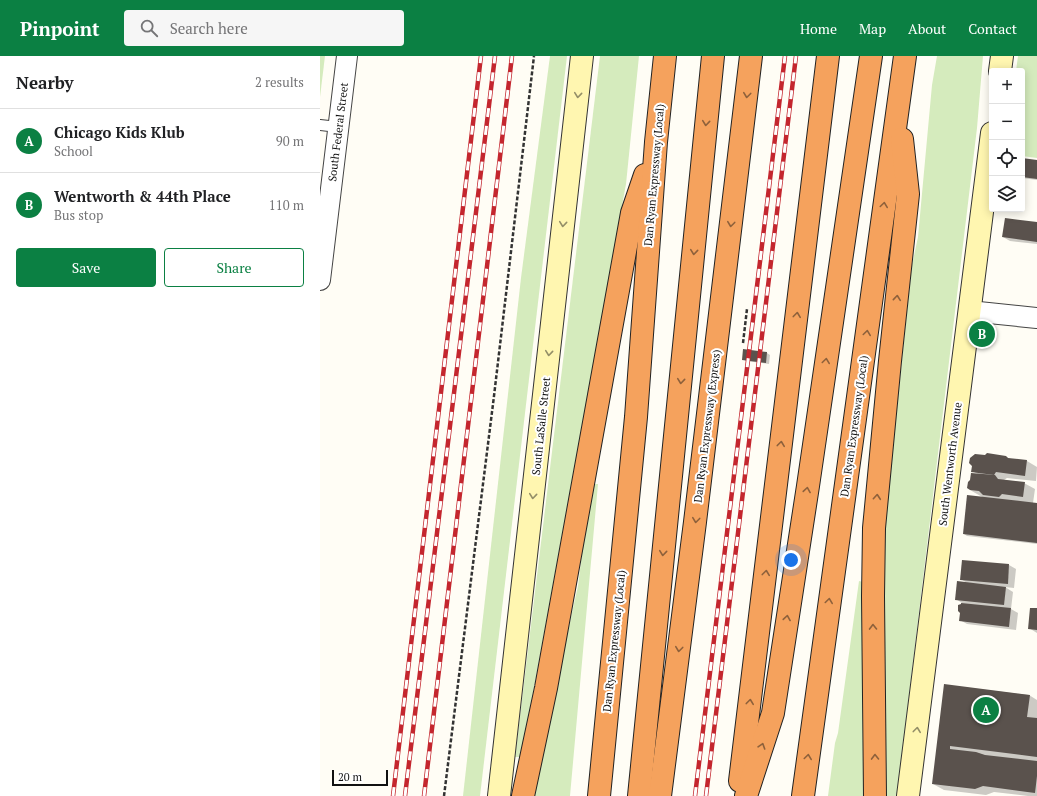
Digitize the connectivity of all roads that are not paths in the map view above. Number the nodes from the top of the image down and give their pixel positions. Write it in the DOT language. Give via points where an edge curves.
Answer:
graph roads {
  1 [pos="347,56"];
  2 [pos="582,56"];
  3 [pos="665,56"];
  4 [pos="713,56"];
  5 [pos="751,56"];
  6 [pos="828,56"];
  7 [pos="871,56"];
  8 [pos="905,56"];
  9 [pos="1002,56"];
  10 [pos="1000,68"];
  11 [pos="899,103"];
  12 [pos="329,126"];
  13 [pos="991,140"];
  14 [pos="656,142"];
  15 [pos="320,280"];
  16 [pos="969,310"];
  17 [pos="1037,318"];
  18 [pos="499,796"];
  19 [pos="523,796"];
  20 [pos="599,796"];
  21 [pos="639,796"];
  22 [pos="660,796"];
  23 [pos="739,796"];
  24 [pos="746,796"];
  25 [pos="803,796"];
  26 [pos="875,796"];
  27 [pos="908,796"];
  1 -- 12 [label="street, South Federal Street"];
  2 -- 18 [label="main road, South LaSalle Street, one-way"];
  3 -- 14 [label="highway, Dan Ryan Expressway (Local)"];
  4 -- 21 [label="highway, one-way"];
  5 -- 22 [label="highway, Dan Ryan Expressway (Express), one-way" via="696,522"];
  23 -- 6 [label="highway, one-way"];
  24 -- 7 [label="highway, one-way" via="773,713"];
  8 -- 11 [label="highway, Dan Ryan Expressway (Local)"];
  9 -- 10 [label="main road"];
  25 -- 11 [label="highway, Dan Ryan Expressway (Local), one-way"];
  26 -- 11 [label="highway, one-way" via="874,528 908,194"];
  12 -- 15 [label="street, South Federal Street"];
  13 -- 16 [label="main road, South Wentworth Avenue"];
  14 -- 19 [label="highway" via="632,213 546,688"];
  14 -- 20 [label="highway, Dan Ryan Expressway (Local)" via="636,417"];
  16 -- 17 [label="street"];
  27 -- 16 [label="main road, South Wentworth Avenue, one-way"];
}
